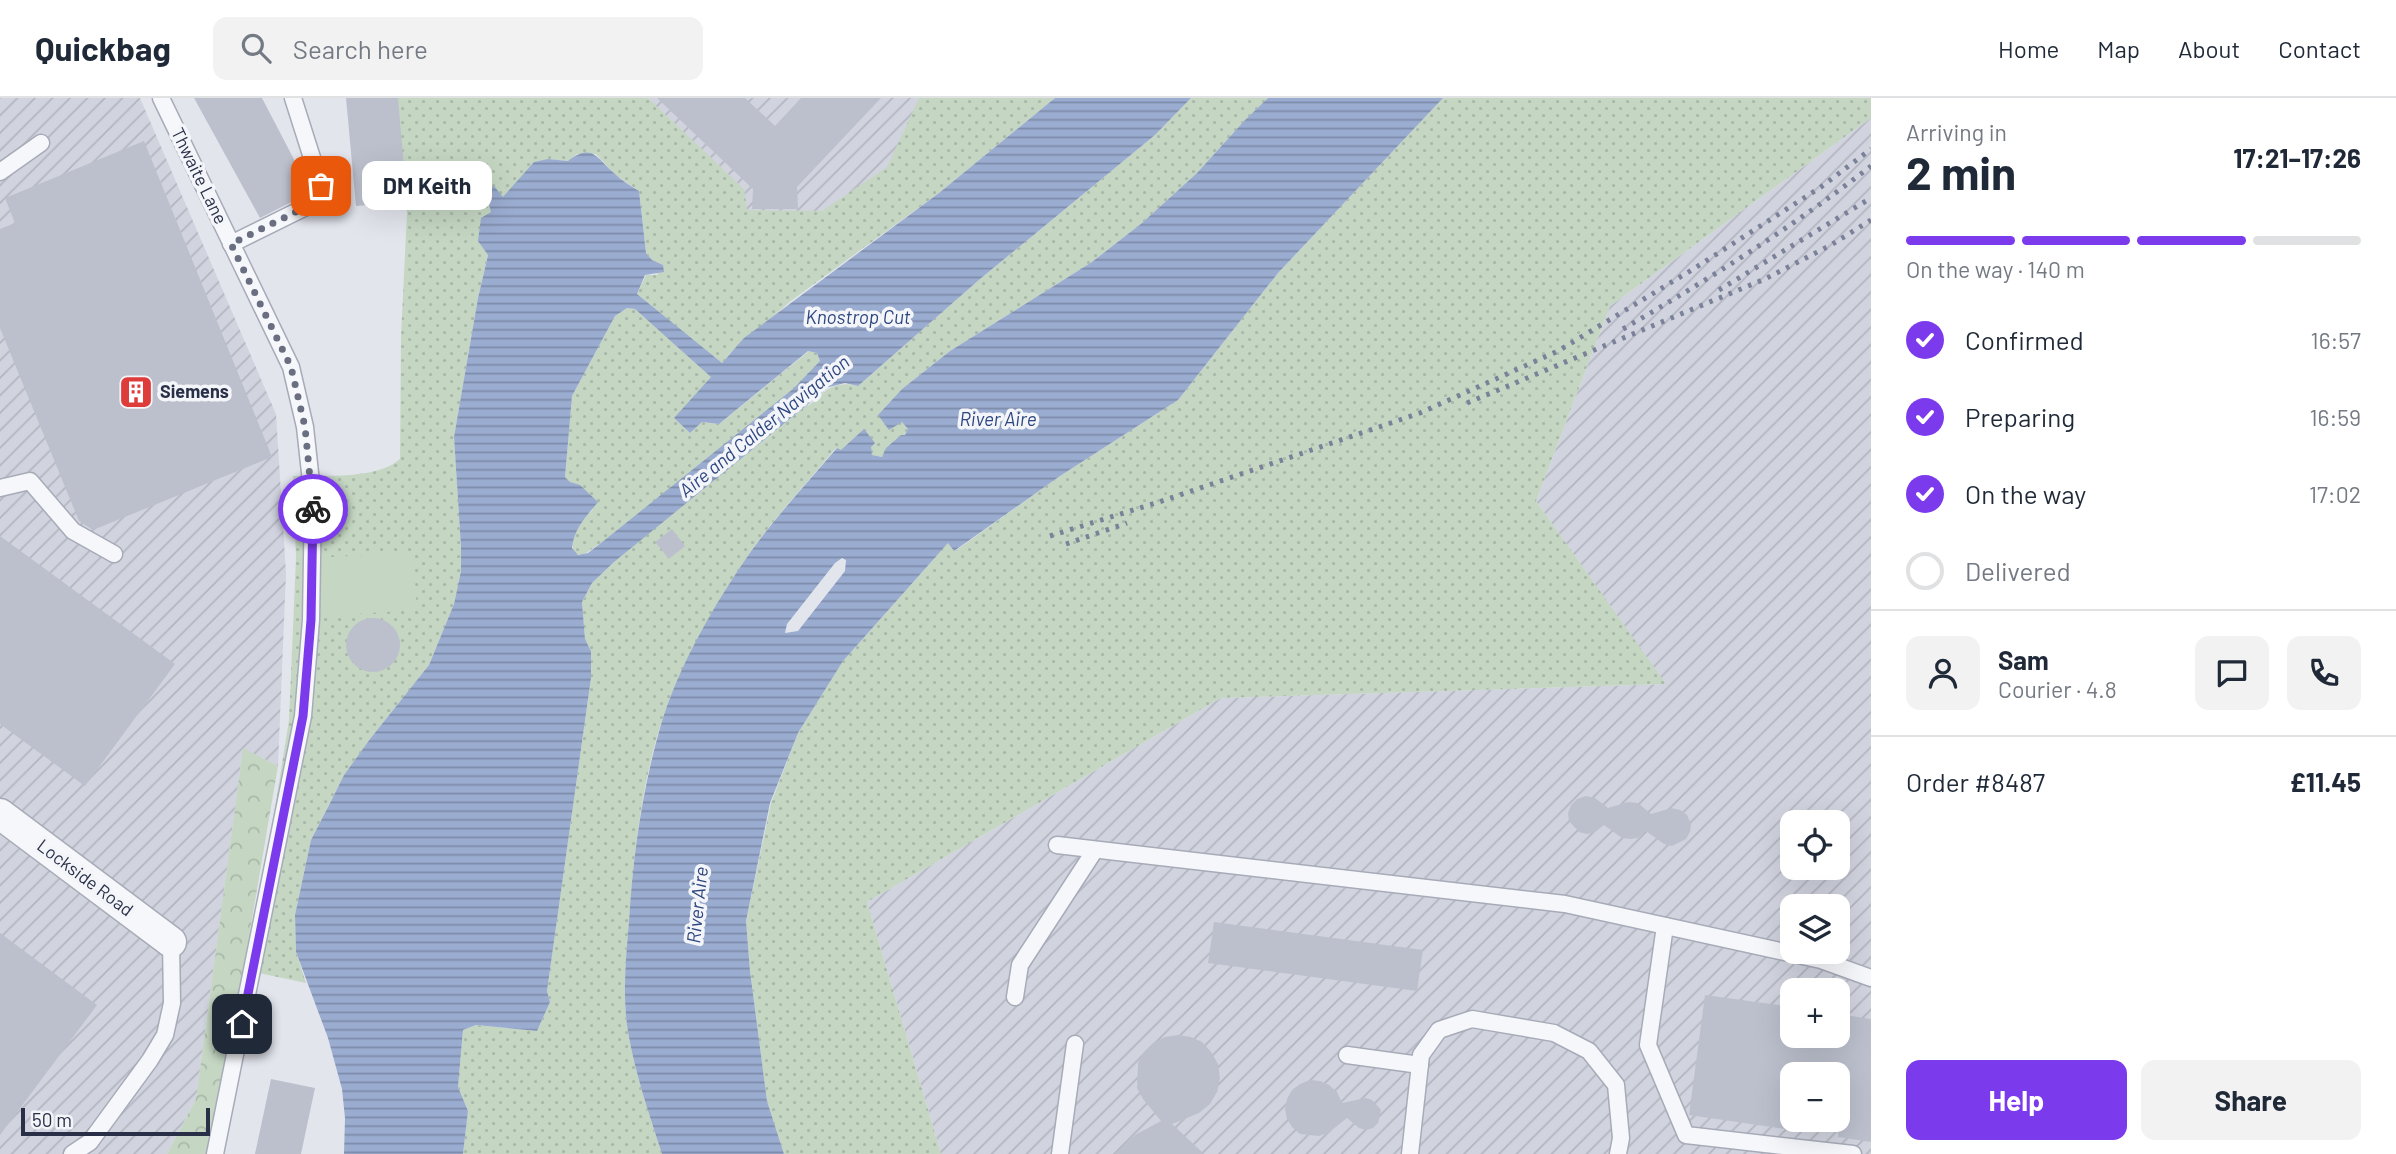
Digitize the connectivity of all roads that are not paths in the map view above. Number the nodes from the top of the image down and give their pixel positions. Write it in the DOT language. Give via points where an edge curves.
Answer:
graph roads {
  1 [pos="161,98"];
  2 [pos="293,98"];
  3 [pos="41,143"];
  4 [pos="0,172"];
  5 [pos="231,244"];
  6 [pos="0,488"];
  7 [pos="114,554"];
  8 [pos="0,814"];
  9 [pos="1057,845"];
  10 [pos="1094,850"];
  11 [pos="1665,926"];
  12 [pos="171,942"];
  13 [pos="1871,978"];
  14 [pos="1015,997"];
  15 [pos="1075,1044"];
  16 [pos="1347,1055"];
  17 [pos="1420,1065"];
  18 [pos="1784,1150"];
  19 [pos="72,1154"];
  20 [pos="215,1154"];
  21 [pos="1060,1154"];
  22 [pos="1410,1154"];
  23 [pos="1618,1154"];
  24 [pos="1853,1154"];
  1 -- 5 [label="lane, Thwaite Lane"];
  2 -- 5 [label="lane" via="322,194 318,201"];
  3 -- 4 [label="lane"];
  5 -- 20 [label="lane, Thwaite Lane" via="291,367 305,427 313,500 311,620 303,716"];
  6 -- 7 [label="lane" via="30,481 73,531"];
  8 -- 12 [label="street, Lockside Road"];
  9 -- 10 [label="lane"];
  10 -- 11 [label="lane" via="1565,904"];
  10 -- 14 [label="lane" via="1020,964"];
  11 -- 13 [label="lane" via="1821,960"];
  11 -- 18 [label="lane" via="1648,1045 1686,1135"];
  12 -- 19 [label="lane" via="172,1003 165,1035 90,1142"];
  15 -- 21 [label="lane"];
  16 -- 17 [label="lane"];
  17 -- 22 [label="lane"];
  17 -- 23 [label="lane" via="1421,1055 1439,1030 1472,1019 1554,1033 1590,1051 1616,1085"];
  18 -- 24 [label="lane"];
}
